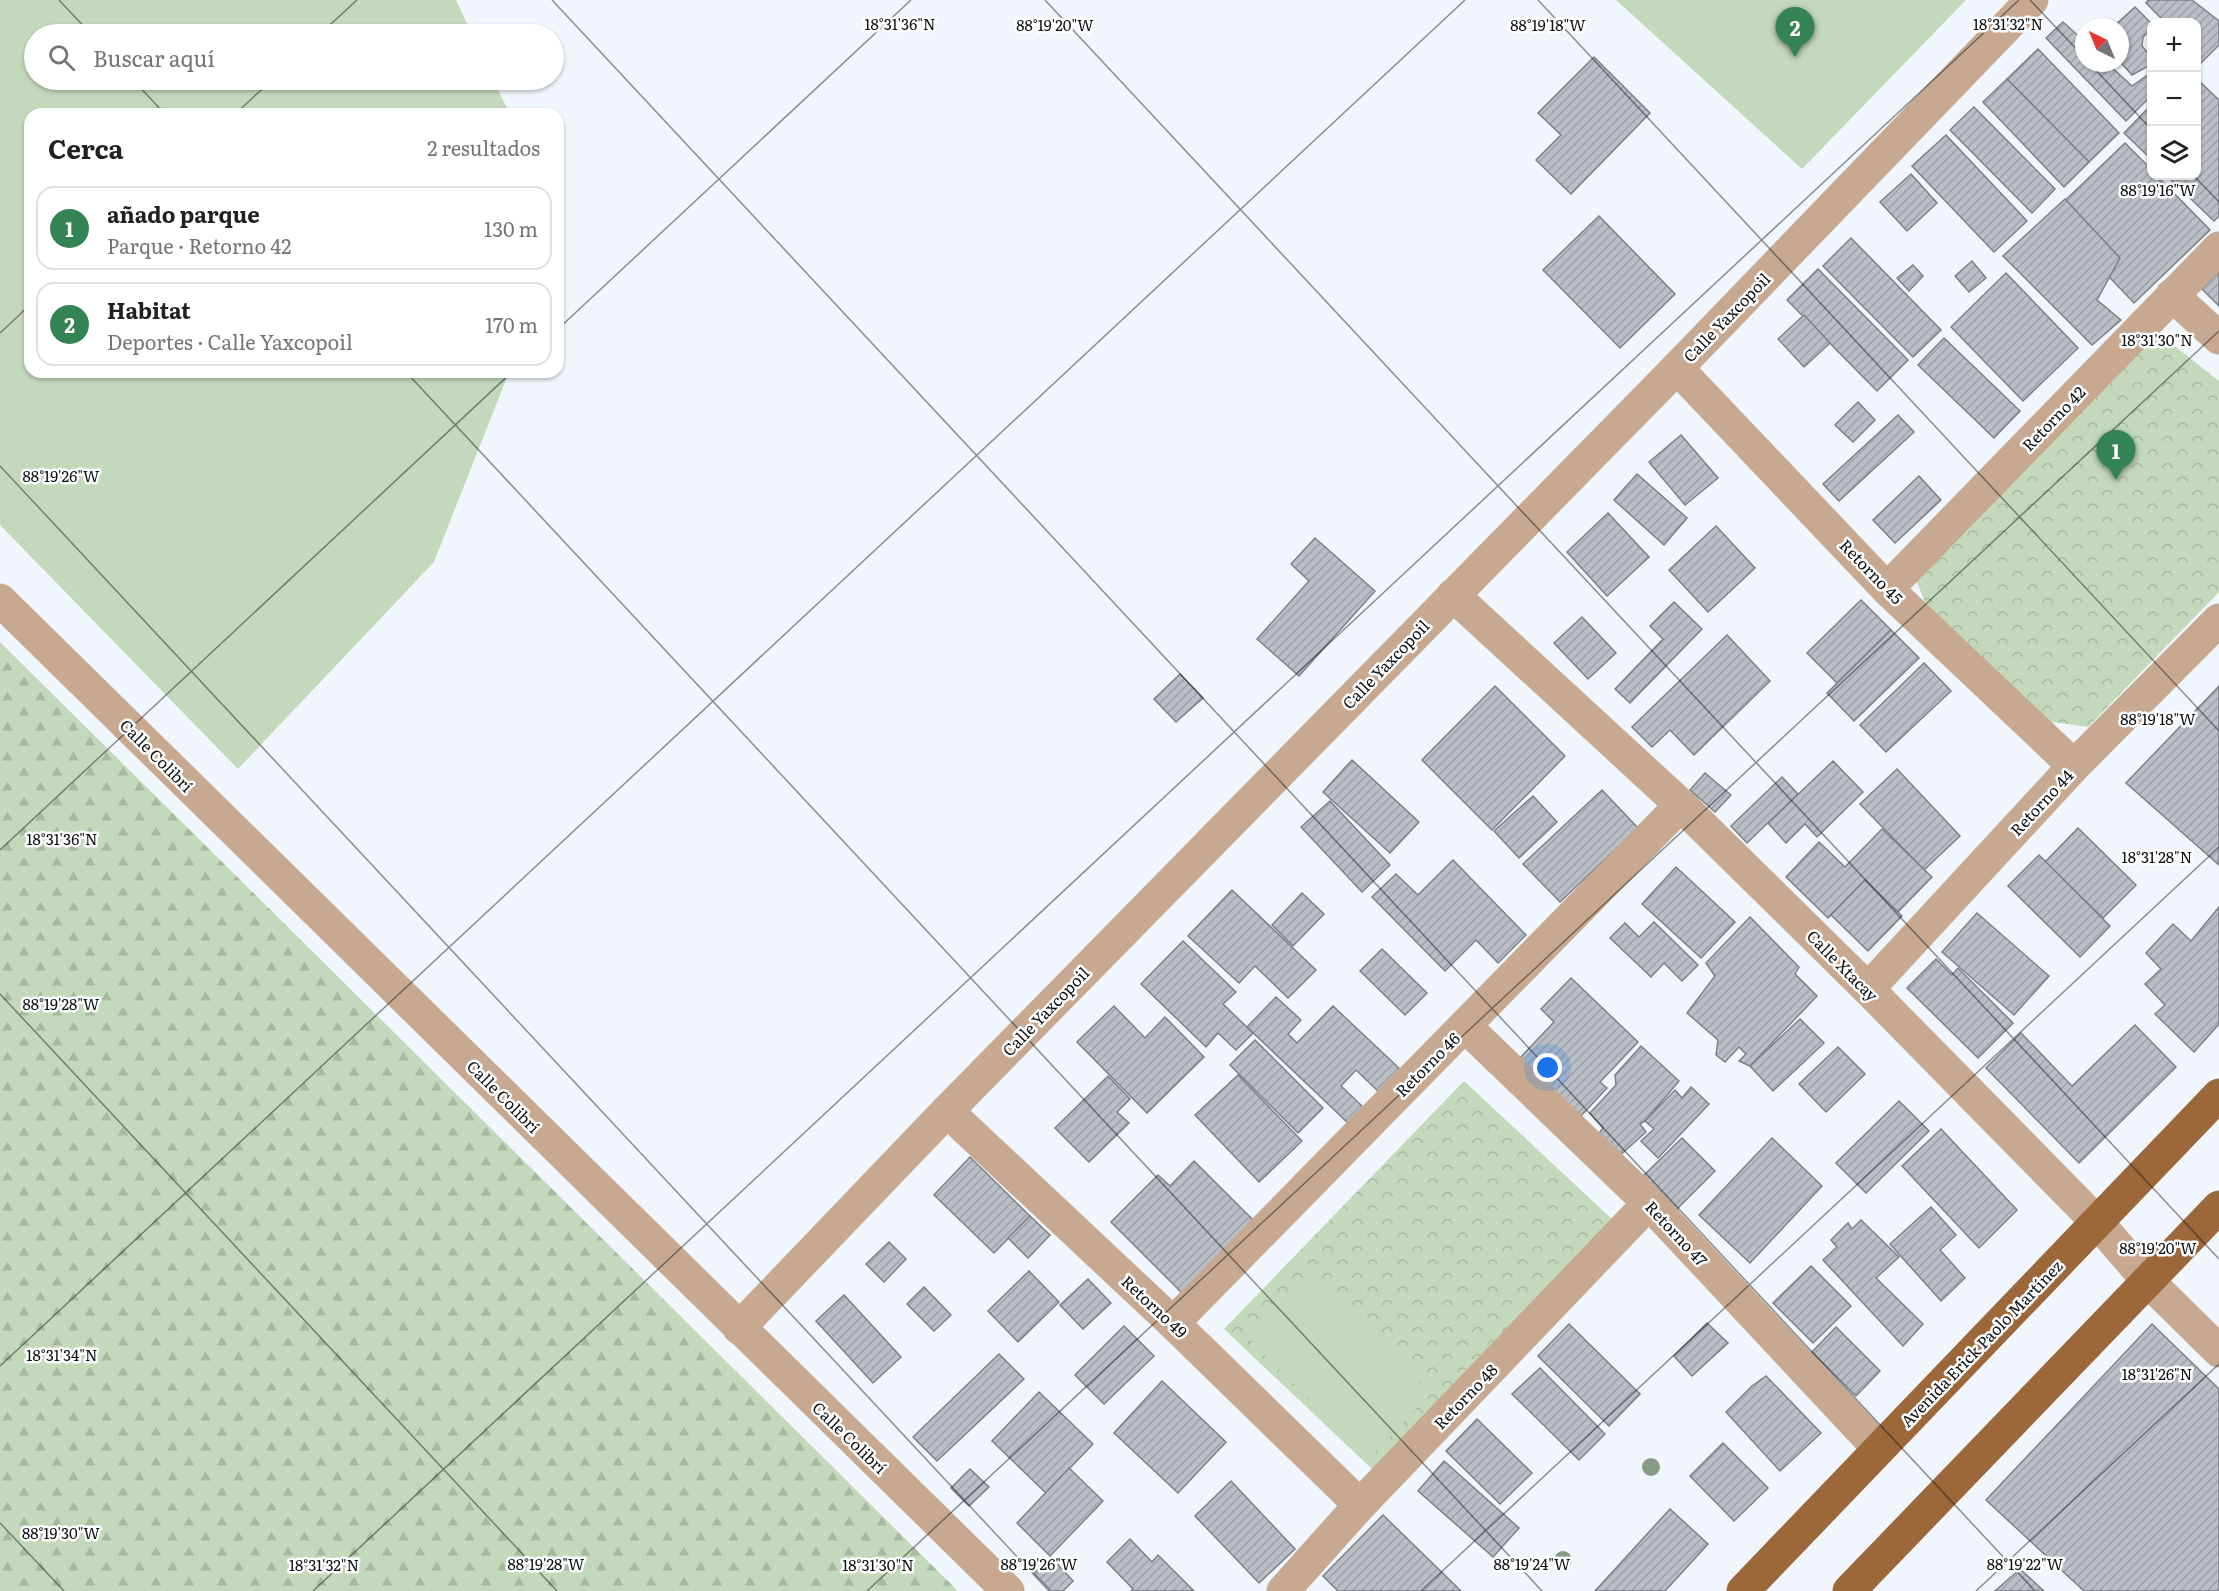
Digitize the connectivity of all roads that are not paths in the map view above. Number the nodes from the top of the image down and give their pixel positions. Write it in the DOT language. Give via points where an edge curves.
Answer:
graph roads {
  1 [pos="2032,0"];
  2 [pos="2219,248"];
  3 [pos="2172,295"];
  4 [pos="2219,338"];
  5 [pos="1677,368"];
  6 [pos="1887,589"];
  7 [pos="1453,595"];
  8 [pos="0,600"];
  9 [pos="2219,620"];
  10 [pos="2074,766"];
  11 [pos="1681,805"];
  12 [pos="1868,989"];
  13 [pos="1465,1026"];
  14 [pos="2219,1095"];
  15 [pos="947,1111"];
  16 [pos="1649,1203"];
  17 [pos="2219,1207"];
  18 [pos="2097,1222"];
  19 [pos="2148,1281"];
  20 [pos="1173,1323"];
  21 [pos="739,1328"];
  22 [pos="2219,1351"];
  23 [pos="1879,1449"];
  24 [pos="1360,1504"];
  25 [pos="1008,1591"];
  26 [pos="1283,1591"];
  27 [pos="1743,1591"];
  28 [pos="1849,1591"];
  1 -- 5 [label="street, Calle Yaxcopoil"];
  2 -- 3 [label="street, Retorno 42"];
  3 -- 4 [label="street"];
  3 -- 6 [label="street, Retorno 42"];
  5 -- 6 [label="street, Retorno 45"];
  5 -- 7 [label="street, Calle Yaxcopoil"];
  6 -- 10 [label="street, Retorno 45"];
  7 -- 11 [label="street, Calle Xtacay"];
  7 -- 15 [label="street, Calle Yaxcopoil"];
  8 -- 21 [label="street, Calle Colibrí"];
  9 -- 10 [label="street, Retorno 44"];
  10 -- 12 [label="street, Retorno 44"];
  11 -- 12 [label="street, Calle Xtacay"];
  11 -- 13 [label="street, Retorno 46"];
  12 -- 18 [label="street, Calle Xtacay"];
  13 -- 16 [label="street, Retorno 47"];
  13 -- 20 [label="street, Retorno 46"];
  14 -- 18 [label="main road, Avenida Erick Paolo Martínez"];
  15 -- 20 [label="street, Retorno 49"];
  15 -- 21 [label="street, Calle Yaxcopoil"];
  16 -- 23 [label="street, Retorno 47"];
  16 -- 24 [label="street, Retorno 48"];
  17 -- 19 [label="main road"];
  18 -- 19 [label="street, Calle Xtacay"];
  18 -- 23 [label="main road, Avenida Erick Paolo Martínez"];
  19 -- 22 [label="street, Calle Xtacay"];
  19 -- 28 [label="main road"];
  20 -- 24 [label="street, Retorno 49"];
  21 -- 25 [label="street, Calle Colibrí"];
  23 -- 27 [label="main road, Avenida Erick Paolo Martínez"];
  24 -- 26 [label="street, Retorno 48"];
}
